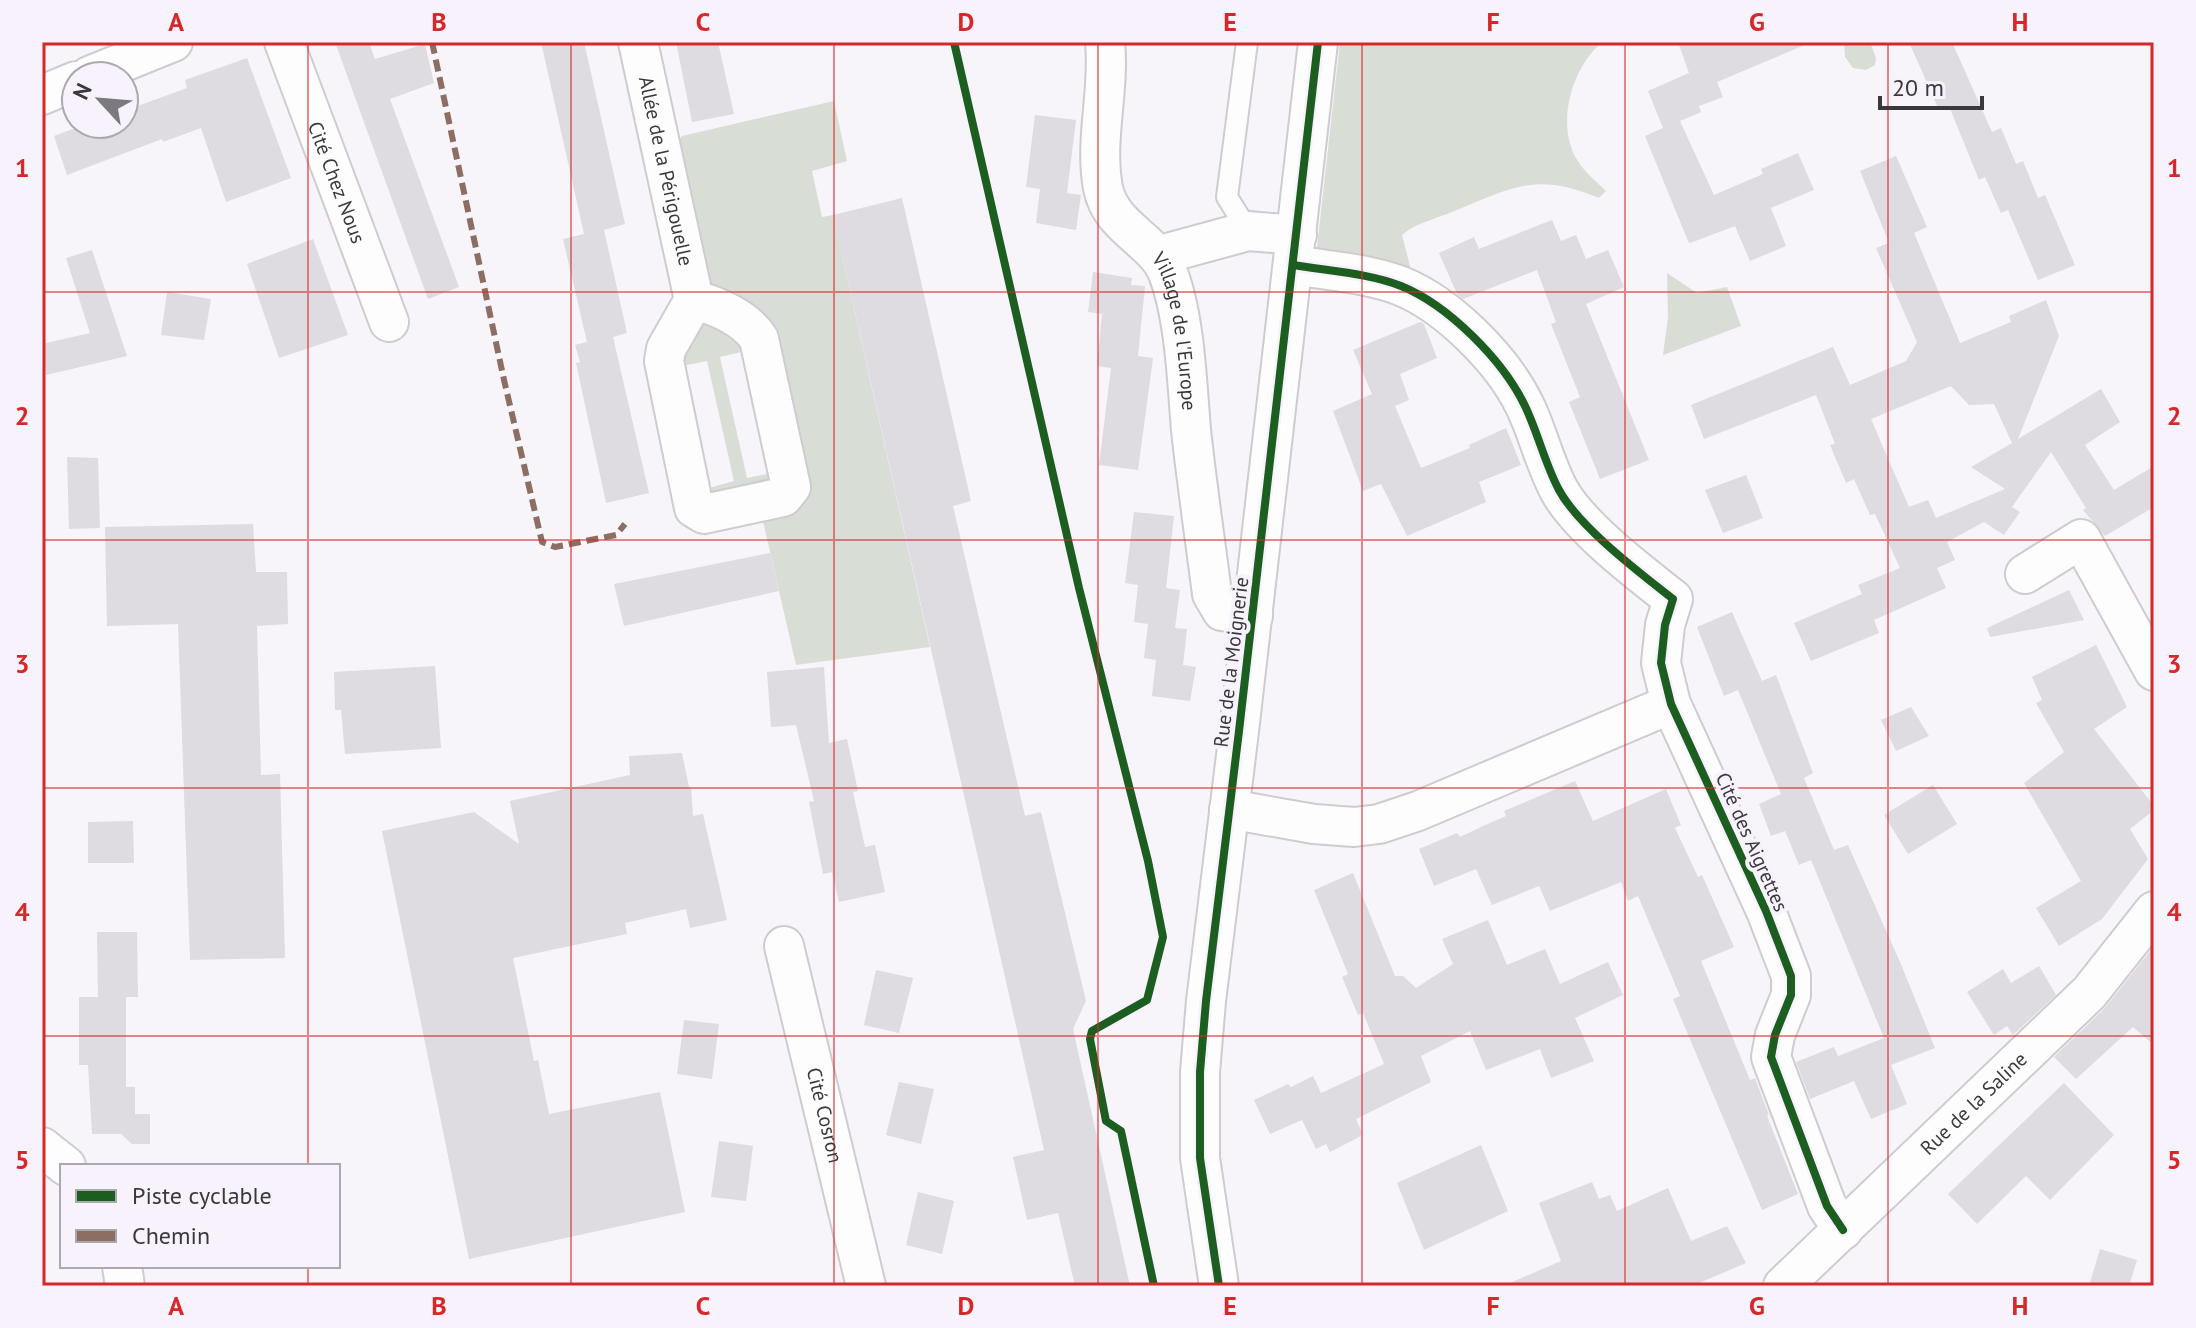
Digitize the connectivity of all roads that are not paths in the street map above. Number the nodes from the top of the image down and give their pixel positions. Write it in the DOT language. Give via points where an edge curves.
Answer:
graph roads {
  1 [pos="173,42"];
  2 [pos="284,42"];
  3 [pos="638,42"];
  4 [pos="1105,42"];
  5 [pos="1247,42"];
  6 [pos="1318,42"];
  7 [pos="129,60"];
  8 [pos="1248,231"];
  9 [pos="1295,250"];
  10 [pos="1160,255"];
  11 [pos="694,300"];
  12 [pos="389,322"];
  13 [pos="2025,574"];
  14 [pos="1253,616"];
  15 [pos="2154,671"];
  16 [pos="1671,704"];
  17 [pos="1229,809"];
  18 [pos="2154,911"];
  19 [pos="784,946"];
  20 [pos="42,1147"];
  21 [pos="63,1164"];
  22 [pos="1843,1230"];
  23 [pos="866,1286"];
  24 [pos="1219,1286"];
  25 [pos="1783,1286"];
  1 -- 7 [label="street"];
  2 -- 12 [label="street, Cité Chez Nous"];
  3 -- 11 [label="street, Allée de la Périgouelle"];
  4 -- 10 [label="street, Village de l'Europe" via="1100,164 1106,200 1126,227"];
  5 -- 8 [label="lane" via="1227,197"];
  6 -- 9 [label="street, Rue de la Moignerie"];
  8 -- 9 [label="street"];
  8 -- 10 [label="street"];
  9 -- 14 [label="street, Rue de la Moignerie"];
  9 -- 16 [label="street, Cité des Aigrettes" via="1425,297 1502,366 1525,406 1560,492 1627,564 1673,599 1661,663"];
  10 -- 14 [label="street, Village de l'Europe" via="1184,351 1212,594 1222,611"];
  11 -- 11 [label="street" via="664,361 694,508 704,514 783,497 791,487 759,339 752,328"];
  13 -- 15 [label="street" via="2081,539"];
  14 -- 17 [label="street, Rue de la Moignerie"];
  16 -- 17 [label="street" via="1379,824 1335,827"];
  16 -- 22 [label="street, Cité des Aigrettes" via="1791,976 1791,995 1771,1057 1827,1206"];
  17 -- 24 [label="street, Rue de la Moignerie" via="1199,1097 1200,1158"];
  18 -- 22 [label="street, Rue de la Saline" via="2089,993"];
  19 -- 23 [label="street, Cité Cosron"];
  20 -- 21 [label="street"];
  22 -- 25 [label="street, Rue de la Saline"];
}
